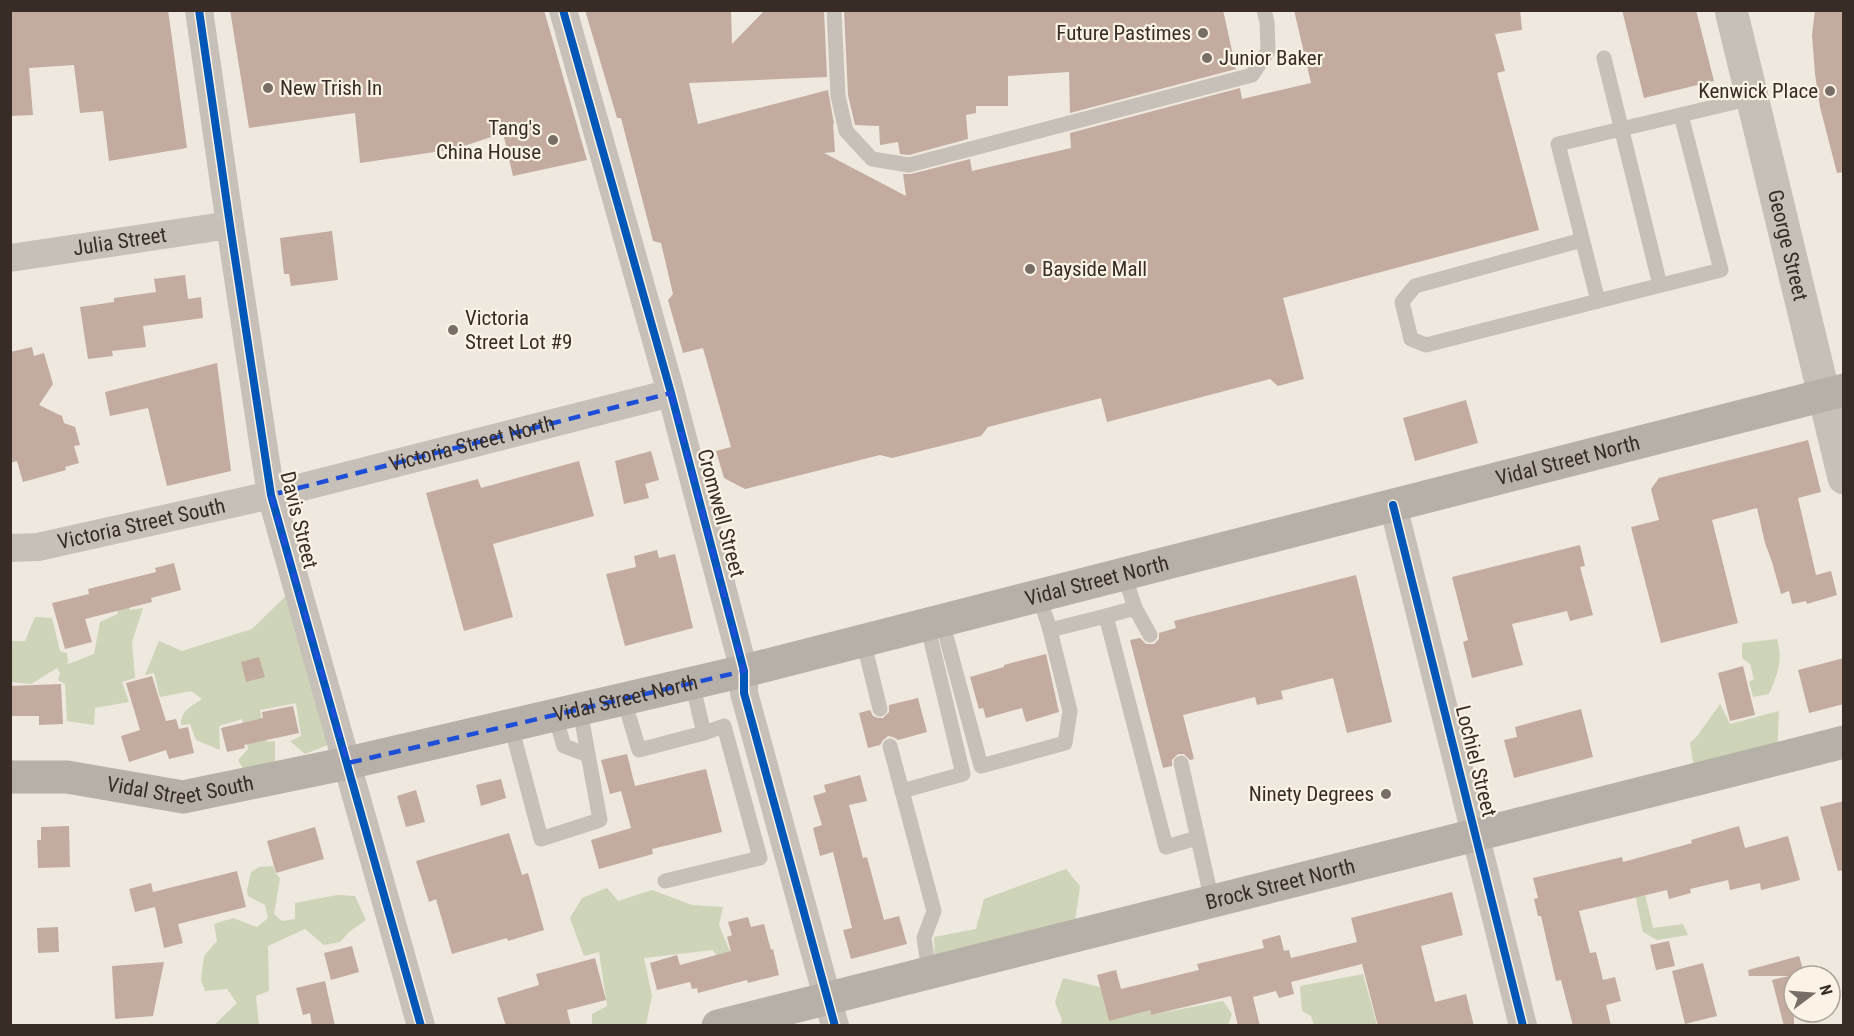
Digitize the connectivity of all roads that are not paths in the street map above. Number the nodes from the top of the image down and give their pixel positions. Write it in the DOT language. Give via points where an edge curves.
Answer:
graph roads {
  1 [pos="199,10"];
  2 [pos="564,10"];
  3 [pos="834,10"];
  4 [pos="1264,10"];
  5 [pos="1736,18"];
  6 [pos="1604,58"];
  7 [pos="1752,98"];
  8 [pos="1682,115"];
  9 [pos="1622,128"];
  10 [pos="230,225"];
  11 [pos="1582,240"];
  12 [pos="10,258"];
  13 [pos="1660,285"];
  14 [pos="1598,301"];
  15 [pos="1833,392"];
  16 [pos="671,393"];
  17 [pos="1844,478"];
  18 [pos="271,495"];
  19 [pos="1393,505"];
  20 [pos="10,548"];
  21 [pos="1124,574"];
  22 [pos="1039,596"];
  23 [pos="1135,608"];
  24 [pos="1106,616"];
  25 [pos="934,622"];
  26 [pos="1050,630"];
  27 [pos="1150,635"];
  28 [pos="863,640"];
  29 [pos="744,671"];
  30 [pos="692,683"];
  31 [pos="624,700"];
  32 [pos="880,709"];
  33 [pos="567,713"];
  34 [pos="511,726"];
  35 [pos="704,733"];
  36 [pos="1844,742"];
  37 [pos="890,746"];
  38 [pos="588,755"];
  39 [pos="348,763"];
  40 [pos="1181,763"];
  41 [pos="10,777"];
  42 [pos="902,790"];
  43 [pos="781,829"];
  44 [pos="754,836"];
  45 [pos="1476,836"];
  46 [pos="1197,838"];
  47 [pos="664,881"];
  48 [pos="1212,901"];
  49 [pos="929,971"];
  50 [pos="832,1012"];
  51 [pos="421,1026"];
  52 [pos="718,1026"];
  53 [pos="1523,1026"];
  1 -- 10 [label="street, Davis Street"];
  2 -- 16 [label="street, Cromwell Street"];
  3 -- 4 [label="lane" via="838,96 846,131 872,159 909,165 1252,75 1268,51"];
  5 -- 7 [label="street, George Street"];
  6 -- 9 [label="lane"];
  7 -- 8 [label="lane"];
  7 -- 15 [label="street, George Street"];
  8 -- 9 [label="lane"];
  8 -- 13 [label="lane" via="1721,270"];
  9 -- 11 [label="lane" via="1558,144"];
  9 -- 13 [label="lane"];
  10 -- 12 [label="street, Julia Street"];
  10 -- 18 [label="street, Davis Street"];
  11 -- 14 [label="lane"];
  11 -- 14 [label="lane" via="1414,286 1402,302 1411,339 1426,345"];
  13 -- 14 [label="lane"];
  15 -- 17 [label="street, George Street"];
  15 -- 19 [label="main road, Vidal Street North"];
  16 -- 18 [label="street, Victoria Street North"];
  16 -- 29 [label="street, Cromwell Street"];
  18 -- 20 [label="street, Victoria Street South" via="38,547"];
  18 -- 39 [label="street, Davis Street"];
  19 -- 21 [label="main road, Vidal Street North"];
  19 -- 45 [label="street, Lochiel Street"];
  21 -- 22 [label="main road, Vidal Street North"];
  21 -- 23 [label="lane"];
  22 -- 25 [label="main road, Vidal Street North"];
  22 -- 26 [label="lane"];
  23 -- 24 [label="lane"];
  23 -- 27 [label="lane"];
  24 -- 26 [label="lane"];
  24 -- 46 [label="lane" via="1166,847"];
  25 -- 26 [label="lane" via="981,766 1065,743 1070,711"];
  25 -- 28 [label="main road, Vidal Street North"];
  25 -- 42 [label="lane" via="963,774"];
  28 -- 29 [label="main road, Vidal Street North"];
  28 -- 32 [label="lane"];
  29 -- 30 [label="main road, Vidal Street North"];
  29 -- 43 [label="street, Cromwell Street" via="744,693"];
  30 -- 31 [label="main road, Vidal Street North"];
  30 -- 35 [label="lane"];
  31 -- 33 [label="main road, Vidal Street North"];
  31 -- 35 [label="lane" via="639,750"];
  33 -- 34 [label="main road, Vidal Street North"];
  33 -- 38 [label="lane"];
  33 -- 38 [label="lane" via="564,746"];
  34 -- 38 [label="lane" via="541,840 600,820"];
  34 -- 39 [label="main road, Vidal Street North"];
  35 -- 44 [label="lane" via="724,726"];
  36 -- 45 [label="main road, Brock Street North"];
  37 -- 42 [label="lane"];
  39 -- 41 [label="main road, Vidal Street South" via="183,797 67,777"];
  39 -- 51 [label="street, Davis Street"];
  40 -- 46 [label="lane"];
  42 -- 49 [label="lane" via="934,911 924,938"];
  43 -- 44 [label="lane"];
  43 -- 50 [label="street, Cromwell Street"];
  44 -- 47 [label="lane" via="760,858"];
  45 -- 48 [label="main road, Brock Street North"];
  45 -- 53 [label="street, Lochiel Street"];
  46 -- 48 [label="lane"];
  48 -- 49 [label="main road, Brock Street North"];
  49 -- 50 [label="main road, Brock Street North"];
  50 -- 52 [label="main road, Brock Street North"];
}
